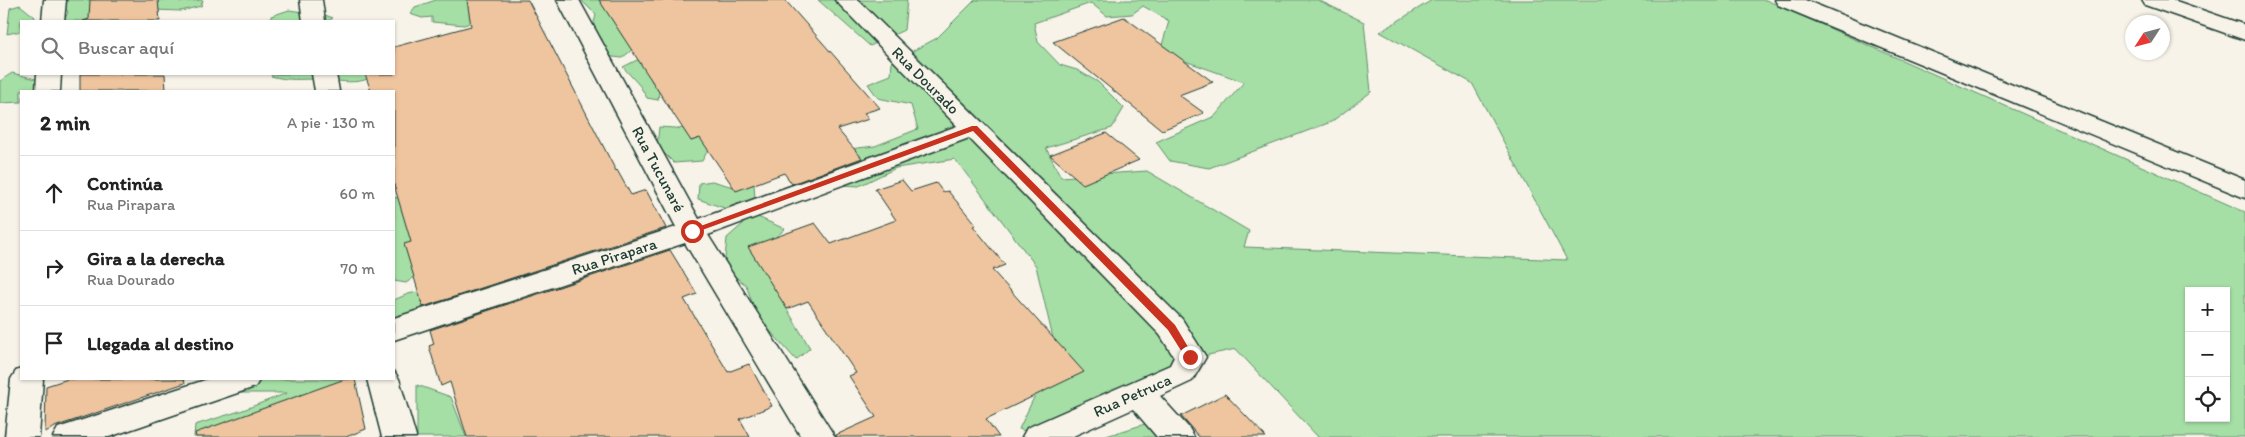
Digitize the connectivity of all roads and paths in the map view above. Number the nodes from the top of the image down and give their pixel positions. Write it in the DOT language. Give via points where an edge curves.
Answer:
graph roads {
  1 [pos="55,0"];
  2 [pos="311,0"];
  3 [pos="568,0"];
  4 [pos="846,0"];
  5 [pos="1786,0"];
  6 [pos="2154,0"];
  7 [pos="53,20"];
  8 [pos="314,20"];
  9 [pos="2245,33"];
  10 [pos="50,75"];
  11 [pos="324,75"];
  12 [pos="48,90"];
  13 [pos="327,90"];
  14 [pos="974,128"];
  15 [pos="2245,190"];
  16 [pos="692,231"];
  17 [pos="395,329"];
  18 [pos="1190,357"];
  19 [pos="26,380"];
  20 [pos="241,380"];
  21 [pos="383,380"];
  22 [pos="1137,392"];
  23 [pos="22,437"];
  24 [pos="70,437"];
  25 [pos="400,437"];
  26 [pos="818,437"];
  27 [pos="1039,437"];
  28 [pos="1177,437"];
  1 -- 7 [label="street"];
  2 -- 8 [label="street"];
  3 -- 16 [label="street, Rua Tucunaré"];
  4 -- 14 [label="street, Rua Dourado"];
  5 -- 15 [label="street"];
  6 -- 9 [label="street"];
  10 -- 12 [label="street"];
  11 -- 13 [label="street"];
  14 -- 16 [label="street, Rua Pirapara"];
  14 -- 18 [label="street, Rua Dourado" via="1171,327"];
  16 -- 17 [label="street, Rua Pirapara"];
  16 -- 26 [label="street, Rua Tucunaré"];
  18 -- 22 [label="street, Rua Petruca" via="1182,373"];
  19 -- 23 [label="street"];
  20 -- 24 [label="street"];
  21 -- 25 [label="street"];
  22 -- 27 [label="street, Rua Petruca"];
  22 -- 28 [label="street"];
}
